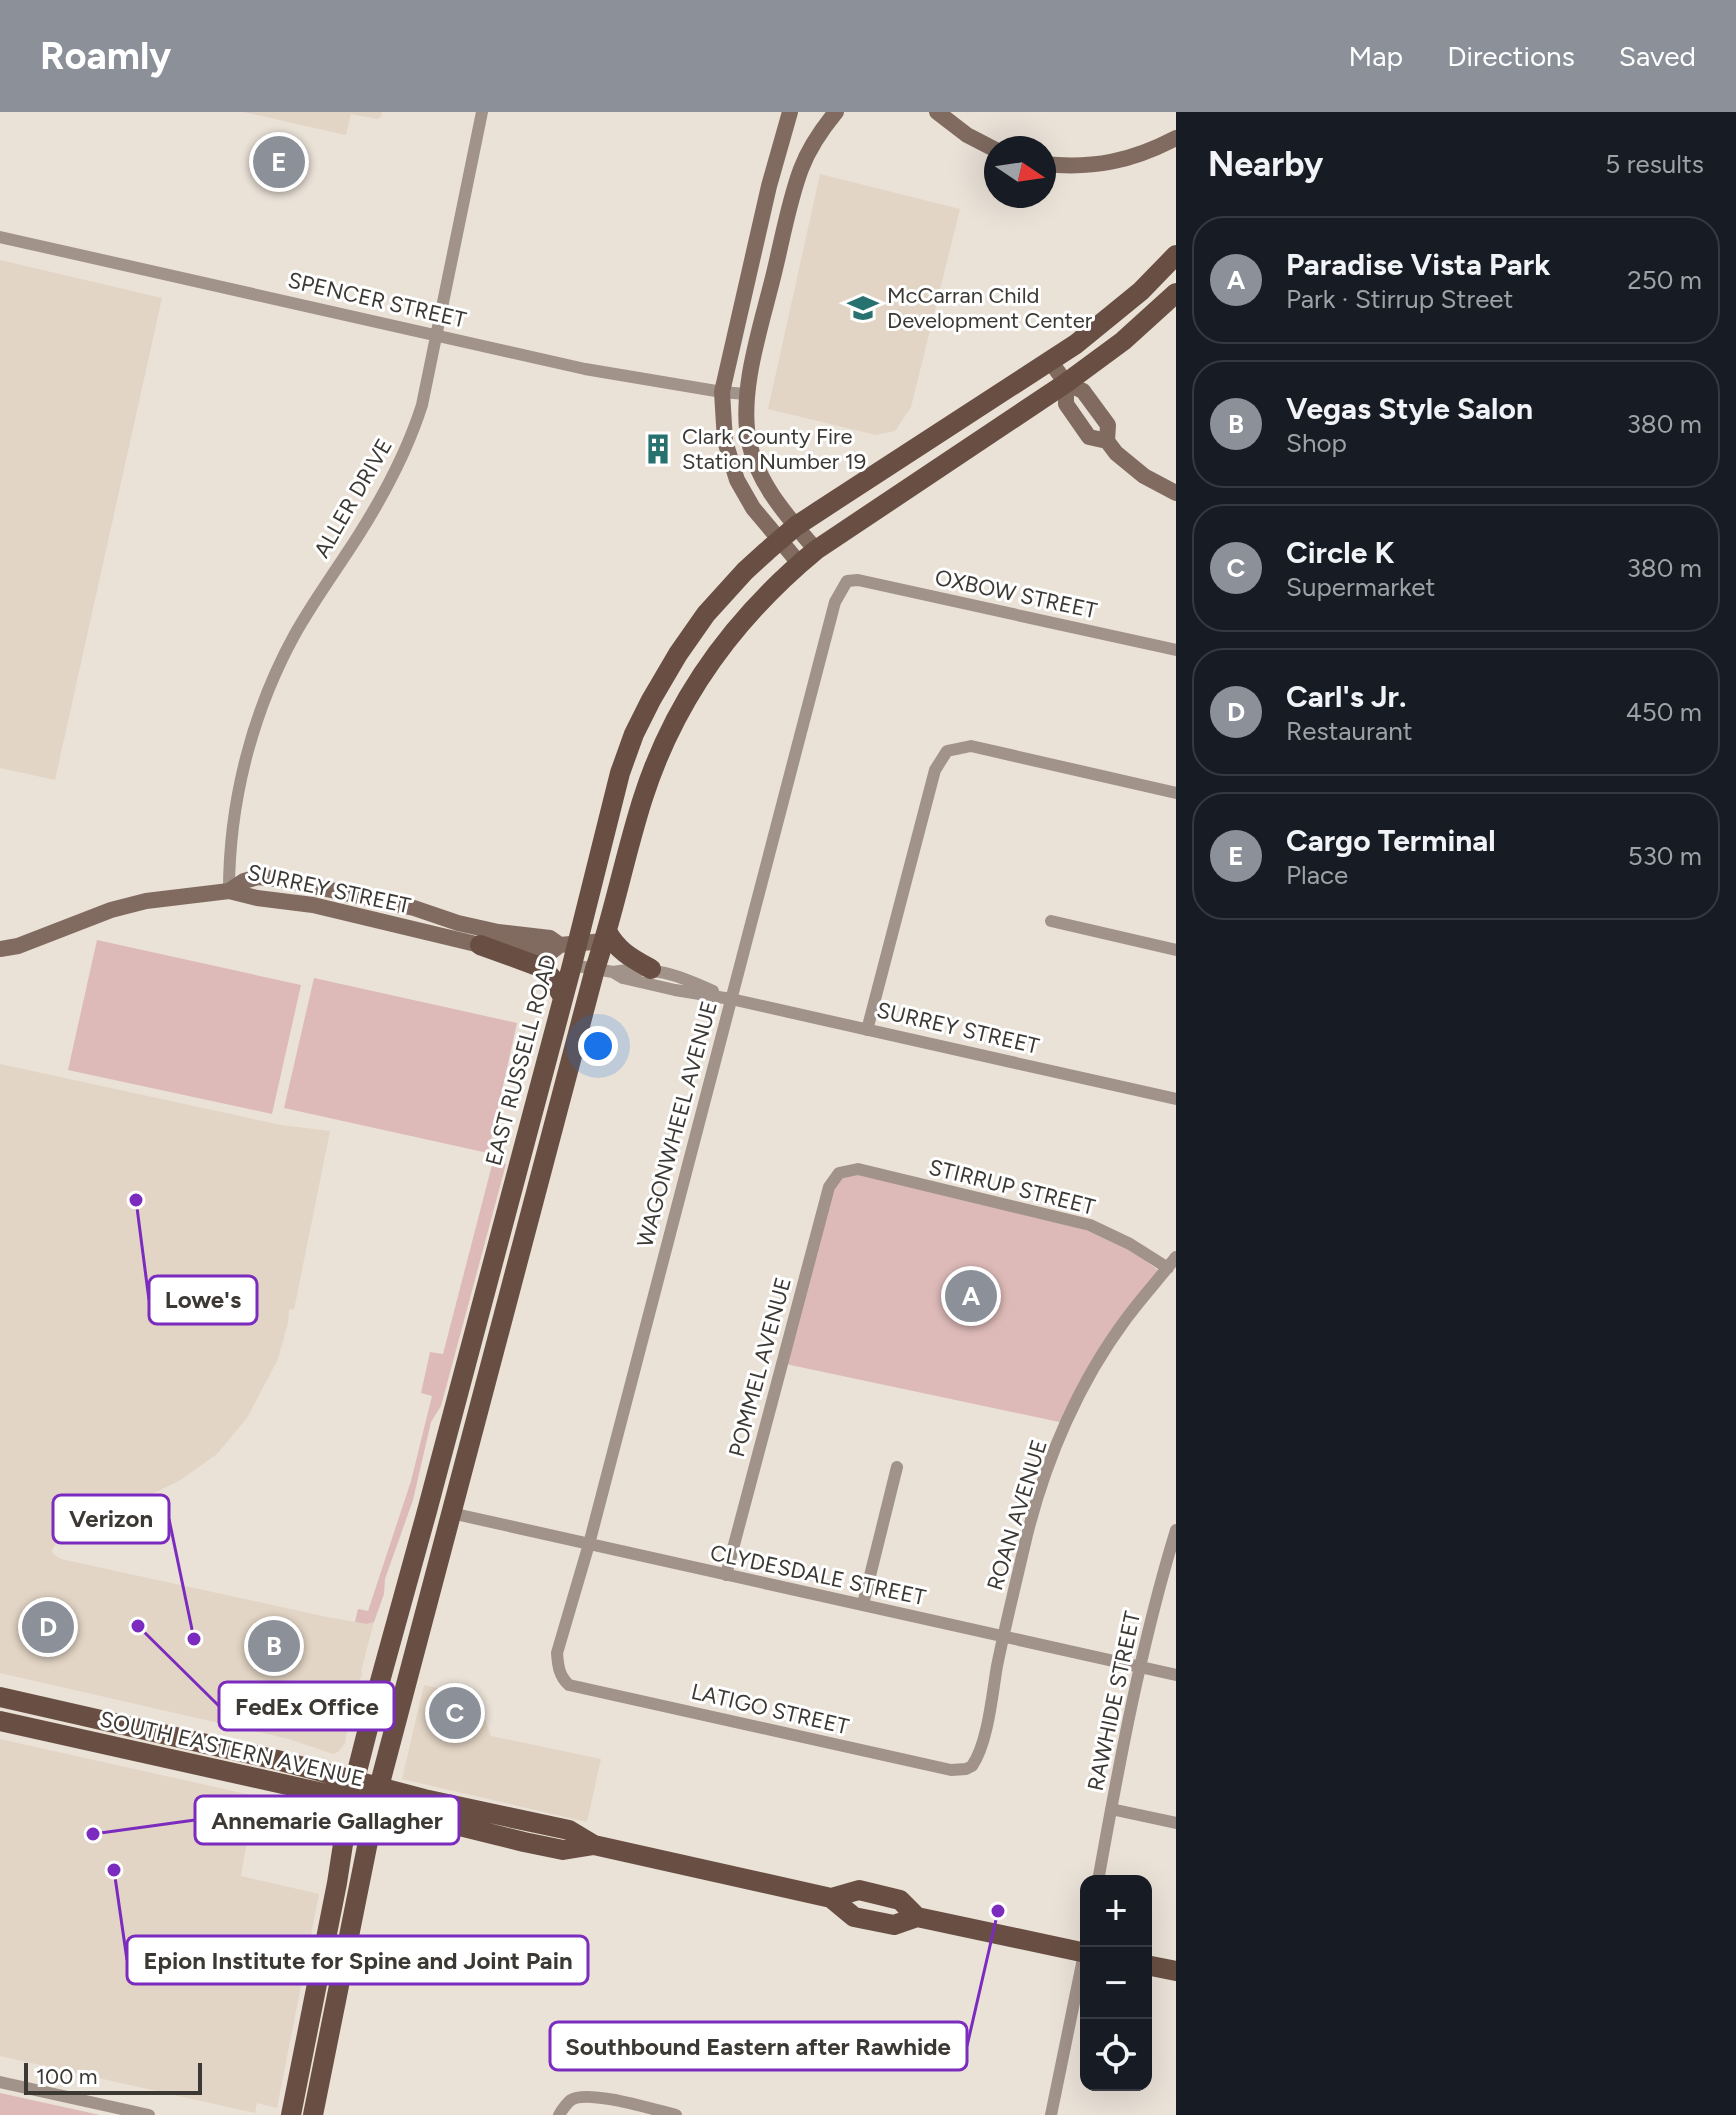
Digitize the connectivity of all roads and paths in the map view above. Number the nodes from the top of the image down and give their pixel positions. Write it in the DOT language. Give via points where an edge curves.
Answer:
graph roads {
  1 [pos="482,112"];
  2 [pos="779,112"];
  3 [pos="790,112"];
  4 [pos="836,112"];
  5 [pos="937,112"];
  6 [pos="1176,138"];
  7 [pos="984,144"];
  8 [pos="1056,165"];
  9 [pos="769,186"];
  10 [pos="0,237"];
  11 [pos="1176,255"];
  12 [pos="1176,293"];
  13 [pos="436,336"];
  14 [pos="1050,361"];
  15 [pos="1066,383"];
  16 [pos="722,392"];
  17 [pos="746,394"];
  18 [pos="1176,493"];
  19 [pos="796,526"];
  20 [pos="779,541"];
  21 [pos="816,550"];
  22 [pos="799,563"];
  23 [pos="847,581"];
  24 [pos="1176,650"];
  25 [pos="1176,793"];
  26 [pos="229,891"];
  27 [pos="381,921"];
  28 [pos="1051,921"];
  29 [pos="458,923"];
  30 [pos="606,936"];
  31 [pos="480,945"];
  32 [pos="569,945"];
  33 [pos="0,949"];
  34 [pos="1176,950"];
  35 [pos="572,965"];
  36 [pos="651,969"];
  37 [pos="604,970"];
  38 [pos="563,997"];
  39 [pos="731,999"];
  40 [pos="867,1030"];
  41 [pos="1176,1099"];
  42 [pos="839,1173"];
  43 [pos="1176,1257"];
  44 [pos="1168,1268"];
  45 [pos="462,1378"];
  46 [pos="485,1383"];
  47 [pos="897,1467"];
  48 [pos="451,1513"];
  49 [pos="1176,1530"];
  50 [pos="589,1544"];
  51 [pos="726,1575"];
  52 [pos="863,1604"];
  53 [pos="1003,1636"];
  54 [pos="1141,1667"];
  55 [pos="1176,1675"];
  56 [pos="562,1679"];
  57 [pos="0,1697"];
  58 [pos="0,1721"];
  59 [pos="972,1766"];
  60 [pos="352,1790"];
  61 [pos="377,1797"];
  62 [pos="1111,1809"];
  63 [pos="1176,1823"];
  64 [pos="1099,1875"];
  65 [pos="1080,1950"];
  66 [pos="1152,1966"];
  67 [pos="1176,1971"];
  68 [pos="1080,1979"];
  69 [pos="0,2082"];
  70 [pos="293,2105"];
  71 [pos="315,2108"];
  72 [pos="149,2115"];
  73 [pos="559,2115"];
  74 [pos="676,2115"];
  75 [pos="1051,2115"];
  1 -- 13 [label="street, ALLER DRIVE"];
  2 -- 9 [label="main road"];
  3 -- 9 [label="main road"];
  4 -- 17 [label="main road" via="801,167"];
  5 -- 7 [label="main road"];
  6 -- 8 [label="main road" via="1127,159"];
  9 -- 16 [label="main road"];
  10 -- 13 [label="street, SPENCER STREET"];
  11 -- 14 [label="main road, EAST RUSSELL ROAD" via="1100,326"];
  12 -- 15 [label="main road"];
  13 -- 16 [label="street, SPENCER STREET"];
  13 -- 26 [label="street, ALLER DRIVE" via="422,405 399,465 295,633 269,688 244,765"];
  14 -- 15 [label="main road"];
  14 -- 19 [label="main road, EAST RUSSELL ROAD"];
  15 -- 18 [label="main road" via="1083,391 1108,425 1107,441 1116,453"];
  15 -- 21 [label="main road"];
  16 -- 17 [label="street, SPENCER STREET"];
  16 -- 20 [label="main road" via="725,441 737,480"];
  17 -- 19 [label="main road" via="749,441 759,473"];
  19 -- 20 [label="main road, EAST RUSSELL ROAD"];
  19 -- 21 [label="main road"];
  20 -- 22 [label="main road"];
  20 -- 32 [label="main road, EAST RUSSELL ROAD" via="706,614 651,700 620,773"];
  21 -- 22 [label="main road"];
  22 -- 30 [label="main road" via="733,630 678,714 643,798"];
  23 -- 24 [label="street, OXBOW STREET"];
  23 -- 39 [label="street, WAGONWHEEL AVENUE" via="835,602"];
  25 -- 40 [label="street" via="971,746 947,751 935,770"];
  26 -- 27 [label="main road, SURREY STREET"];
  26 -- 29 [label="main road, SURREY STREET" via="258,877 285,880"];
  26 -- 33 [label="main road, SURREY STREET" via="146,901"];
  27 -- 29 [label="main road" via="396,913"];
  27 -- 31 [label="main road, SURREY STREET"];
  28 -- 34 [label="street"];
  29 -- 32 [label="main road, SURREY STREET"];
  30 -- 32 [label="main road, SURREY STREET"];
  30 -- 36 [label="main road"];
  30 -- 37 [label="main road"];
  31 -- 32 [label="main road, SURREY STREET" via="551,952"];
  31 -- 38 [label="main road" via="543,968"];
  32 -- 35 [label="main road, EAST RUSSELL ROAD"];
  35 -- 37 [label="street, SURREY STREET"];
  35 -- 38 [label="main road, EAST RUSSELL ROAD"];
  36 -- 37 [label="street, SURREY STREET"];
  36 -- 39 [label="street, SURREY STREET"];
  37 -- 39 [label="street, SURREY STREET"];
  37 -- 46 [label="main road"];
  38 -- 45 [label="main road, EAST RUSSELL ROAD"];
  39 -- 40 [label="street, SURREY STREET"];
  39 -- 50 [label="street, WAGONWHEEL AVENUE"];
  40 -- 41 [label="street, SURREY STREET"];
  42 -- 44 [label="street, STIRRUP STREET" via="858,1169 1090,1225"];
  42 -- 51 [label="street, POMMEL AVENUE" via="829,1187"];
  43 -- 44 [label="street, ROAN AVENUE"];
  44 -- 53 [label="street, ROAN AVENUE" via="1094,1369 1049,1463"];
  45 -- 46 [label="main road"];
  45 -- 60 [label="main road, EAST RUSSELL ROAD"];
  46 -- 48 [label="main road"];
  47 -- 52 [label="street"];
  48 -- 50 [label="street, CLYDESDALE STREET"];
  48 -- 61 [label="main road"];
  49 -- 54 [label="street, RAWHIDE STREET"];
  50 -- 51 [label="street, CLYDESDALE STREET"];
  50 -- 56 [label="street, WAGONWHEEL AVENUE" via="557,1653"];
  51 -- 52 [label="street, CLYDESDALE STREET"];
  52 -- 53 [label="street, CLYDESDALE STREET"];
  53 -- 54 [label="street, CLYDESDALE STREET"];
  53 -- 59 [label="street, ROAN AVENUE" via="982,1746"];
  54 -- 55 [label="street, CLYDESDALE STREET"];
  54 -- 62 [label="street, RAWHIDE STREET"];
  56 -- 59 [label="street, LATIGO STREET" via="569,1685 951,1770"];
  57 -- 60 [label="main road, SOUTH EASTERN AVENUE" via="277,1760"];
  58 -- 60 [label="main road, SOUTH EASTERN AVENUE"];
  60 -- 61 [label="main road, SOUTH EASTERN AVENUE"];
  60 -- 70 [label="main road, EAST RUSSELL ROAD"];
  61 -- 65 [label="main road, SOUTH EASTERN AVENUE" via="476,1832 563,1850 594,1845 831,1898 859,1890 900,1900 917,1917"];
  61 -- 71 [label="main road"];
  62 -- 63 [label="street"];
  62 -- 64 [label="street, RAWHIDE STREET"];
  66 -- 67 [label="main road"];
  68 -- 75 [label="street"];
  69 -- 72 [label="street"];
  70 -- 71 [label="main road"];
  73 -- 74 [label="street" via="569,2101 581,2097"];
}
